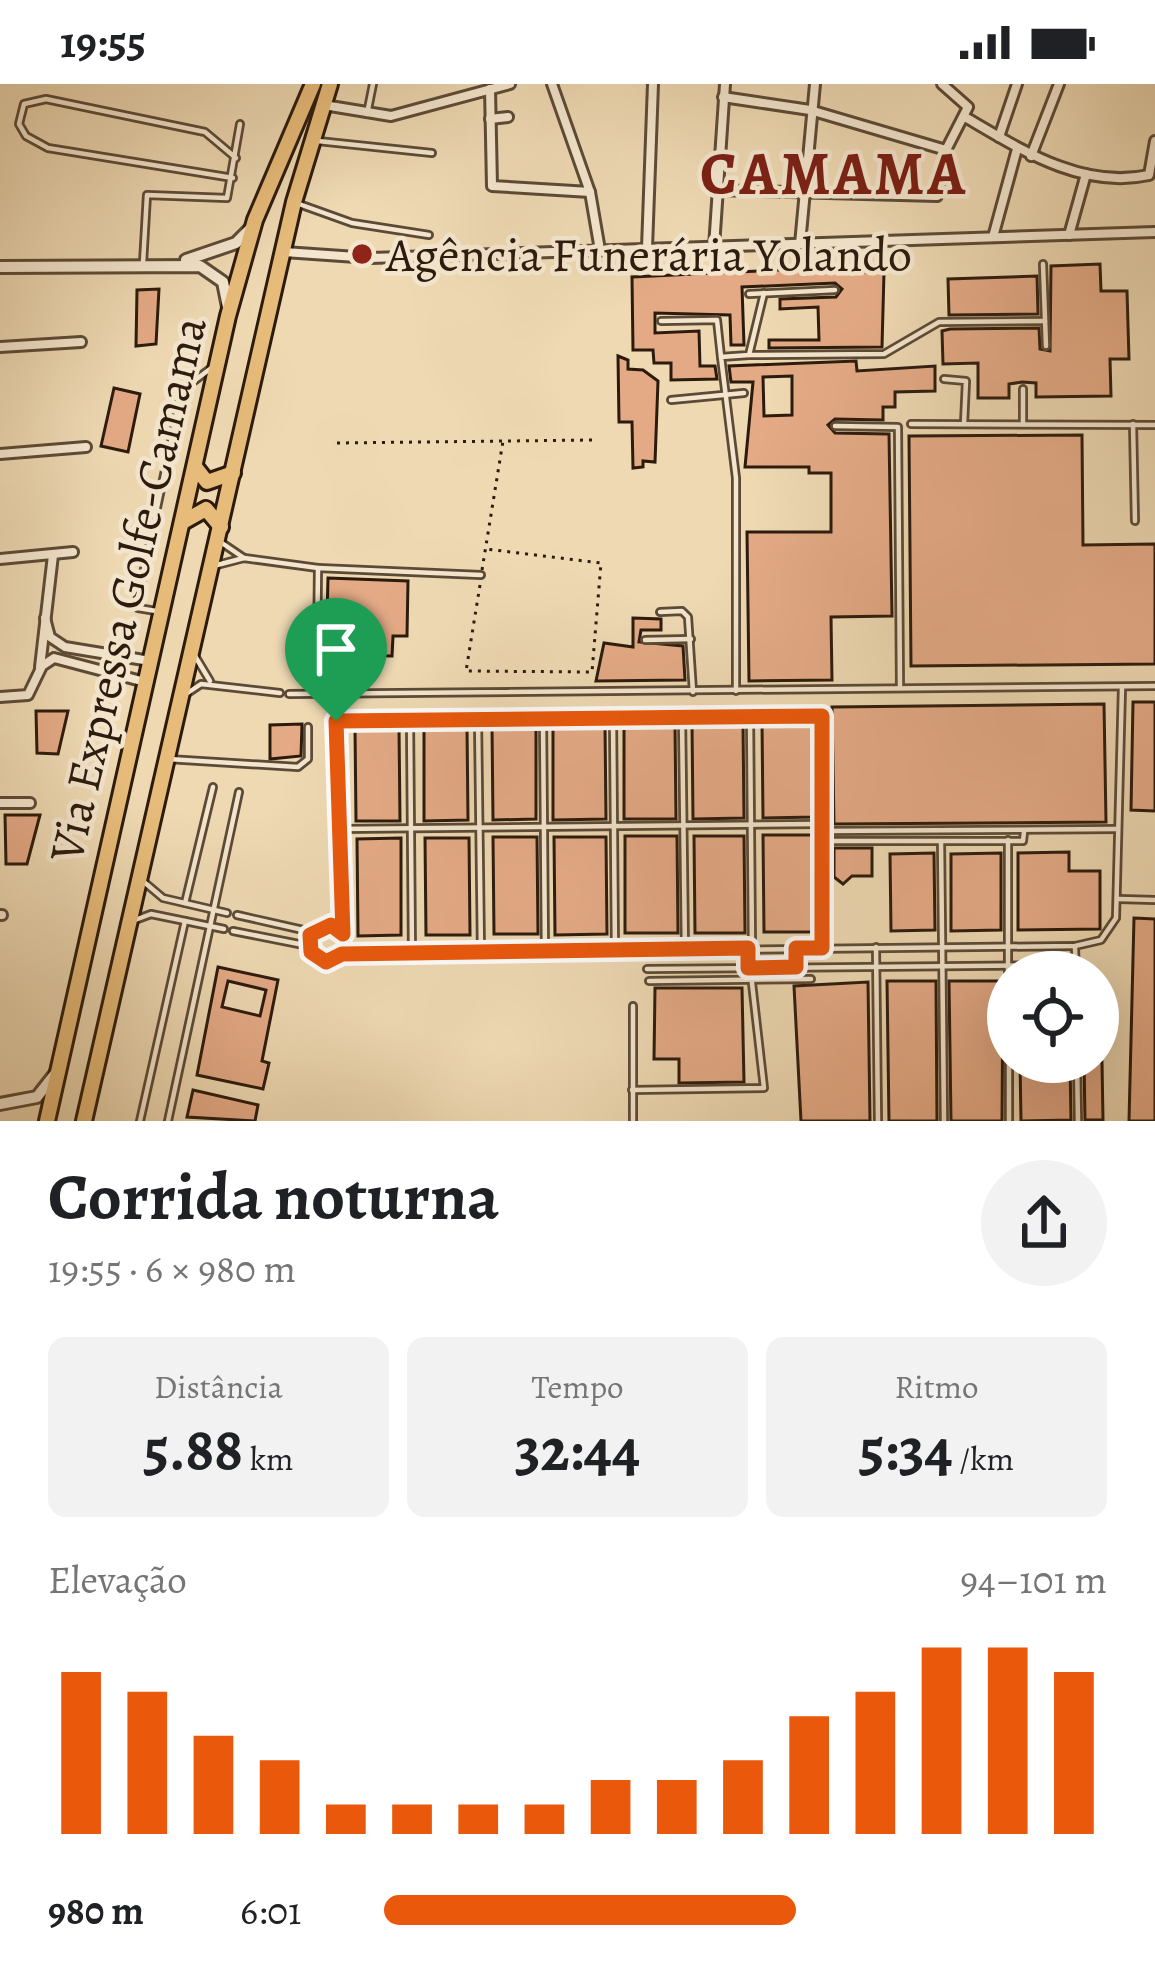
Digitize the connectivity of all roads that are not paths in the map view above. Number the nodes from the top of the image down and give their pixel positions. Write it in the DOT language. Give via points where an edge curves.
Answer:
graph roads {
  1 [pos="301,84"];
  2 [pos="330,84"];
  3 [pos="373,84"];
  4 [pos="510,84"];
  5 [pos="552,84"];
  6 [pos="653,84"];
  7 [pos="725,84"];
  8 [pos="815,84"];
  9 [pos="942,84"];
  10 [pos="1017,84"];
  11 [pos="1059,84"];
  12 [pos="313,85"];
  13 [pos="490,89"];
  14 [pos="723,97"];
  15 [pos="323,105"];
  16 [pos="810,110"];
  17 [pos="368,114"];
  18 [pos="508,117"];
  19 [pos="965,117"];
  20 [pos="490,119"];
  21 [pos="240,124"];
  22 [pos="999,137"];
  23 [pos="312,141"];
  24 [pos="1155,141"];
  25 [pos="946,149"];
  26 [pos="1017,149"];
  27 [pos="432,152"];
  28 [pos="1031,156"];
  29 [pos="236,158"];
  30 [pos="1086,174"];
  31 [pos="233,178"];
  32 [pos="716,190"];
  33 [pos="590,192"];
  34 [pos="801,193"];
  35 [pos="294,202"];
  36 [pos="255,220"];
  37 [pos="1155,232"];
  38 [pos="1070,235"];
  39 [pos="429,236"];
  40 [pos="993,237"];
  41 [pos="800,244"];
  42 [pos="714,247"];
  43 [pos="647,248"];
  44 [pos="601,250"];
  45 [pos="283,252"];
  46 [pos="177,262"];
  47 [pos="143,263"];
  48 [pos="1043,264"];
  49 [pos="0,267"];
  50 [pos="835,290"];
  51 [pos="764,293"];
  52 [pos="749,294"];
  53 [pos="228,316"];
  54 [pos="661,321"];
  55 [pos="1046,321"];
  56 [pos="81,341"];
  57 [pos="1046,346"];
  58 [pos="0,347"];
  59 [pos="749,355"];
  60 [pos="721,357"];
  61 [pos="218,364"];
  62 [pos="944,379"];
  63 [pos="1023,388"];
  64 [pos="744,393"];
  65 [pos="724,395"];
  66 [pos="671,400"];
  67 [pos="911,424"];
  68 [pos="964,424"];
  69 [pos="1023,424"];
  70 [pos="1133,424"];
  71 [pos="1155,424"];
  72 [pos="835,426"];
  73 [pos="86,447"];
  74 [pos="0,454"];
  75 [pos="196,468"];
  76 [pos="233,473"];
  77 [pos="1135,520"];
  78 [pos="183,523"];
  79 [pos="220,533"];
  80 [pos="73,552"];
  81 [pos="53,555"];
  82 [pos="244,558"];
  83 [pos="0,559"];
  84 [pos="212,567"];
  85 [pos="318,568"];
  86 [pos="481,575"];
  87 [pos="660,612"];
  88 [pos="161,613"];
  89 [pos="45,618"];
  90 [pos="691,639"];
  91 [pos="645,640"];
  92 [pos="194,643"];
  93 [pos="151,661"];
  94 [pos="39,673"];
  95 [pos="146,683"];
  96 [pos="215,684"];
  97 [pos="1155,686"];
  98 [pos="1121,687"];
  99 [pos="900,689"];
  100 [pos="736,691"];
  101 [pos="693,692"];
  102 [pos="280,694"];
  103 [pos="289,694"];
  104 [pos="335,696"];
  105 [pos="0,697"];
  106 [pos="181,704"];
  107 [pos="750,717"];
  108 [pos="543,718"];
  109 [pos="613,718"];
  110 [pos="682,718"];
  111 [pos="478,719"];
  112 [pos="410,720"];
  113 [pos="336,721"];
  114 [pos="308,727"];
  115 [pos="168,759"];
  116 [pos="213,787"];
  117 [pos="239,792"];
  118 [pos="0,803"];
  119 [pos="30,803"];
  120 [pos="752,824"];
  121 [pos="683,825"];
  122 [pos="544,826"];
  123 [pos="614,826"];
  124 [pos="479,827"];
  125 [pos="822,827"];
  126 [pos="411,828"];
  127 [pos="339,829"];
  128 [pos="1118,829"];
  129 [pos="1024,830"];
  130 [pos="1008,840"];
  131 [pos="822,841"];
  132 [pos="941,841"];
  133 [pos="146,852"];
  134 [pos="1116,899"];
  135 [pos="1155,900"];
  136 [pos="185,903"];
  137 [pos="213,910"];
  138 [pos="227,913"];
  139 [pos="237,915"];
  140 [pos="184,921"];
  141 [pos="209,926"];
  142 [pos="224,929"];
  143 [pos="233,931"];
  144 [pos="312,932"];
  145 [pos="343,934"];
  146 [pos="309,946"];
  147 [pos="1008,946"];
  148 [pos="1075,946"];
  149 [pos="876,947"];
  150 [pos="942,947"];
  151 [pos="125,948"];
  152 [pos="750,948"];
  153 [pos="796,948"];
  154 [pos="822,948"];
  155 [pos="685,949"];
  156 [pos="615,950"];
  157 [pos="545,951"];
  158 [pos="1008,951"];
  159 [pos="1075,951"];
  160 [pos="481,952"];
  161 [pos="412,953"];
  162 [pos="342,954"];
  163 [pos="942,966"];
  164 [pos="796,967"];
  165 [pos="876,967"];
  166 [pos="748,968"];
  167 [pos="987,968"];
  168 [pos="647,969"];
  169 [pos="811,979"];
  170 [pos="749,980"];
  171 [pos="649,981"];
  172 [pos="633,1006"];
  173 [pos="60,1066"];
  174 [pos="1009,1083"];
  175 [pos="1077,1083"];
  176 [pos="632,1090"];
  177 [pos="0,1104"];
  178 [pos="47,1121"];
  179 [pos="85,1121"];
  180 [pos="140,1121"];
  181 [pos="168,1121"];
  182 [pos="633,1121"];
  183 [pos="878,1121"];
  184 [pos="944,1121"];
  185 [pos="1010,1121"];
  186 [pos="1078,1121"];
  1 -- 12 [label="street"];
  2 -- 15 [label="highway, Via Expressa Golfe-Camama"];
  3 -- 17 [label="lane"];
  4 -- 13 [label="street"];
  5 -- 33 [label="street"];
  6 -- 43 [label="street"];
  7 -- 14 [label="street"];
  8 -- 16 [label="street"];
  9 -- 19 [label="street" via="966,104"];
  10 -- 22 [label="street"];
  11 -- 28 [label="street"];
  12 -- 36 [label="highway, Via Expressa Golfe-Camama"];
  13 -- 17 [label="street" via="391,116"];
  13 -- 20 [label="street"];
  14 -- 16 [label="street"];
  14 -- 32 [label="street"];
  15 -- 17 [label="street"];
  15 -- 23 [label="highway, Via Expressa Golfe-Camama"];
  16 -- 25 [label="street"];
  16 -- 34 [label="street"];
  18 -- 20 [label="street"];
  19 -- 22 [label="street"];
  19 -- 25 [label="street"];
  20 -- 33 [label="street" via="492,187"];
  21 -- 29 [label="lane"];
  22 -- 26 [label="street"];
  23 -- 27 [label="lane"];
  23 -- 35 [label="highway, Via Expressa Golfe-Camama"];
  24 -- 30 [label="street" via="1146,177"];
  25 -- 34 [label="street" via="932,198"];
  26 -- 28 [label="street"];
  26 -- 40 [label="street"];
  28 -- 30 [label="street"];
  29 -- 31 [label="lane"];
  29 -- 31 [label="lane" via="205,132 46,99 24,104 26,136 48,148"];
  30 -- 38 [label="street"];
  31 -- 47 [label="lane" via="227,197 147,195"];
  32 -- 34 [label="street"];
  32 -- 42 [label="street"];
  33 -- 44 [label="street"];
  34 -- 41 [label="street"];
  35 -- 39 [label="lane" via="352,223"];
  35 -- 45 [label="highway, Via Expressa Golfe-Camama"];
  36 -- 46 [label="street" via="236,243"];
  36 -- 53 [label="highway, Via Expressa Golfe-Camama"];
  37 -- 38 [label="street"];
  38 -- 40 [label="street"];
  40 -- 41 [label="street"];
  41 -- 42 [label="street"];
  42 -- 43 [label="street"];
  43 -- 44 [label="street"];
  44 -- 45 [label="street" via="370,258"];
  45 -- 76 [label="highway, Via Expressa Golfe-Camama"];
  46 -- 47 [label="street"];
  46 -- 53 [label="street" via="214,272 228,296"];
  47 -- 49 [label="street"];
  48 -- 55 [label="lane"];
  50 -- 51 [label="lane"];
  51 -- 52 [label="lane"];
  51 -- 59 [label="lane"];
  53 -- 61 [label="highway, Via Expressa Golfe-Camama"];
  54 -- 60 [label="lane" via="713,318"];
  55 -- 57 [label="lane"];
  55 -- 59 [label="lane" via="939,322 884,354"];
  56 -- 58 [label="street"];
  59 -- 60 [label="lane"];
  60 -- 65 [label="lane"];
  61 -- 75 [label="highway, Via Expressa Golfe-Camama"];
  61 -- 88 [label="lane" via="182,390 137,602"];
  62 -- 68 [label="lane" via="966,381"];
  63 -- 69 [label="lane"];
  64 -- 65 [label="lane"];
  65 -- 66 [label="lane"];
  65 -- 100 [label="lane" via="736,478"];
  67 -- 68 [label="lane"];
  68 -- 69 [label="lane"];
  69 -- 70 [label="lane"];
  70 -- 71 [label="lane"];
  70 -- 77 [label="lane"];
  72 -- 99 [label="lane" via="898,427"];
  73 -- 74 [label="street"];
  75 -- 76 [label="highway" via="207,482"];
  75 -- 78 [label="highway, Via Expressa Golfe-Camama"];
  76 -- 79 [label="highway, Via Expressa Golfe-Camama"];
  78 -- 79 [label="highway" via="206,509"];
  78 -- 88 [label="highway, Via Expressa Golfe-Camama"];
  79 -- 82 [label="lane"];
  79 -- 84 [label="highway, Via Expressa Golfe-Camama"];
  80 -- 81 [label="street"];
  81 -- 83 [label="street"];
  81 -- 89 [label="street"];
  82 -- 84 [label="lane"];
  82 -- 85 [label="lane"];
  84 -- 92 [label="highway, Via Expressa Golfe-Camama"];
  85 -- 86 [label="lane"];
  85 -- 104 [label="lane" via="317,654 335,680"];
  87 -- 90 [label="lane" via="686,612"];
  88 -- 93 [label="highway, Via Expressa Golfe-Camama"];
  89 -- 93 [label="street" via="50,637 64,647"];
  89 -- 94 [label="street"];
  90 -- 91 [label="lane"];
  90 -- 101 [label="lane"];
  92 -- 96 [label="lane" via="202,676"];
  92 -- 106 [label="highway, Via Expressa Golfe-Camama"];
  93 -- 95 [label="highway, Via Expressa Golfe-Camama"];
  94 -- 95 [label="street" via="53,658"];
  94 -- 105 [label="street" via="28,695"];
  95 -- 173 [label="highway, Via Expressa Golfe-Camama"];
  96 -- 102 [label="lane"];
  96 -- 106 [label="lane" via="193,687"];
  97 -- 98 [label="lane"];
  98 -- 99 [label="lane"];
  98 -- 128 [label="lane"];
  99 -- 100 [label="lane"];
  100 -- 101 [label="lane"];
  101 -- 104 [label="lane"];
  103 -- 104 [label="lane"];
  104 -- 113 [label="lane"];
  106 -- 115 [label="highway, Via Expressa Golfe-Camama"];
  107 -- 110 [label="lane"];
  107 -- 120 [label="lane"];
  107 -- 125 [label="lane" via="822,716"];
  108 -- 109 [label="lane"];
  108 -- 111 [label="lane"];
  108 -- 122 [label="lane"];
  109 -- 110 [label="lane"];
  109 -- 123 [label="lane"];
  110 -- 121 [label="lane"];
  111 -- 112 [label="lane"];
  111 -- 124 [label="lane"];
  112 -- 113 [label="lane"];
  112 -- 126 [label="lane"];
  113 -- 127 [label="lane"];
  114 -- 115 [label="lane" via="308,759 298,767"];
  115 -- 133 [label="highway, Via Expressa Golfe-Camama"];
  116 -- 136 [label="lane"];
  117 -- 137 [label="lane"];
  118 -- 119 [label="street"];
  120 -- 121 [label="lane"];
  120 -- 125 [label="lane"];
  120 -- 152 [label="lane"];
  121 -- 123 [label="lane"];
  121 -- 155 [label="lane"];
  122 -- 123 [label="lane"];
  122 -- 124 [label="lane"];
  122 -- 157 [label="lane"];
  123 -- 156 [label="lane"];
  124 -- 126 [label="lane"];
  124 -- 160 [label="lane"];
  125 -- 129 [label="lane"];
  125 -- 131 [label="lane"];
  126 -- 127 [label="lane"];
  126 -- 161 [label="lane"];
  127 -- 145 [label="lane"];
  128 -- 129 [label="lane"];
  128 -- 134 [label="lane"];
  129 -- 130 [label="lane" via="1024,840"];
  130 -- 132 [label="lane"];
  130 -- 147 [label="lane"];
  131 -- 132 [label="lane"];
  131 -- 154 [label="lane"];
  132 -- 150 [label="lane"];
  133 -- 136 [label="lane" via="148,890"];
  133 -- 151 [label="highway, Via Expressa Golfe-Camama"];
  134 -- 135 [label="lane"];
  134 -- 148 [label="lane" via="1109,935"];
  136 -- 137 [label="lane"];
  137 -- 138 [label="lane"];
  137 -- 141 [label="lane"];
  139 -- 144 [label="lane"];
  140 -- 141 [label="lane"];
  140 -- 151 [label="lane" via="140,916"];
  140 -- 180 [label="lane"];
  141 -- 142 [label="lane"];
  141 -- 181 [label="lane"];
  143 -- 146 [label="lane"];
  144 -- 145 [label="lane" via="331,925"];
  144 -- 146 [label="lane"];
  145 -- 162 [label="lane"];
  146 -- 162 [label="lane" via="326,962"];
  147 -- 148 [label="lane"];
  147 -- 150 [label="lane"];
  147 -- 158 [label="lane"];
  148 -- 159 [label="lane"];
  149 -- 150 [label="lane"];
  149 -- 154 [label="lane"];
  149 -- 165 [label="lane"];
  150 -- 163 [label="lane"];
  151 -- 179 [label="highway, Via Expressa Golfe-Camama"];
  152 -- 153 [label="lane"];
  152 -- 155 [label="lane"];
  152 -- 166 [label="lane"];
  153 -- 154 [label="lane"];
  153 -- 164 [label="lane"];
  155 -- 156 [label="lane"];
  156 -- 157 [label="lane"];
  157 -- 160 [label="lane"];
  160 -- 161 [label="lane"];
  161 -- 162 [label="lane"];
  163 -- 165 [label="lane"];
  163 -- 167 [label="lane"];
  163 -- 184 [label="lane"];
  164 -- 165 [label="lane"];
  164 -- 166 [label="lane"];
  165 -- 183 [label="lane"];
  166 -- 168 [label="lane"];
  166 -- 170 [label="lane"];
  169 -- 170 [label="lane"];
  170 -- 171 [label="lane"];
  170 -- 176 [label="lane" via="764,1088"];
  172 -- 176 [label="lane"];
  173 -- 177 [label="street" via="37,1097"];
  173 -- 178 [label="highway, Via Expressa Golfe-Camama"];
  174 -- 185 [label="lane"];
  175 -- 186 [label="lane"];
  176 -- 182 [label="lane"];
}
